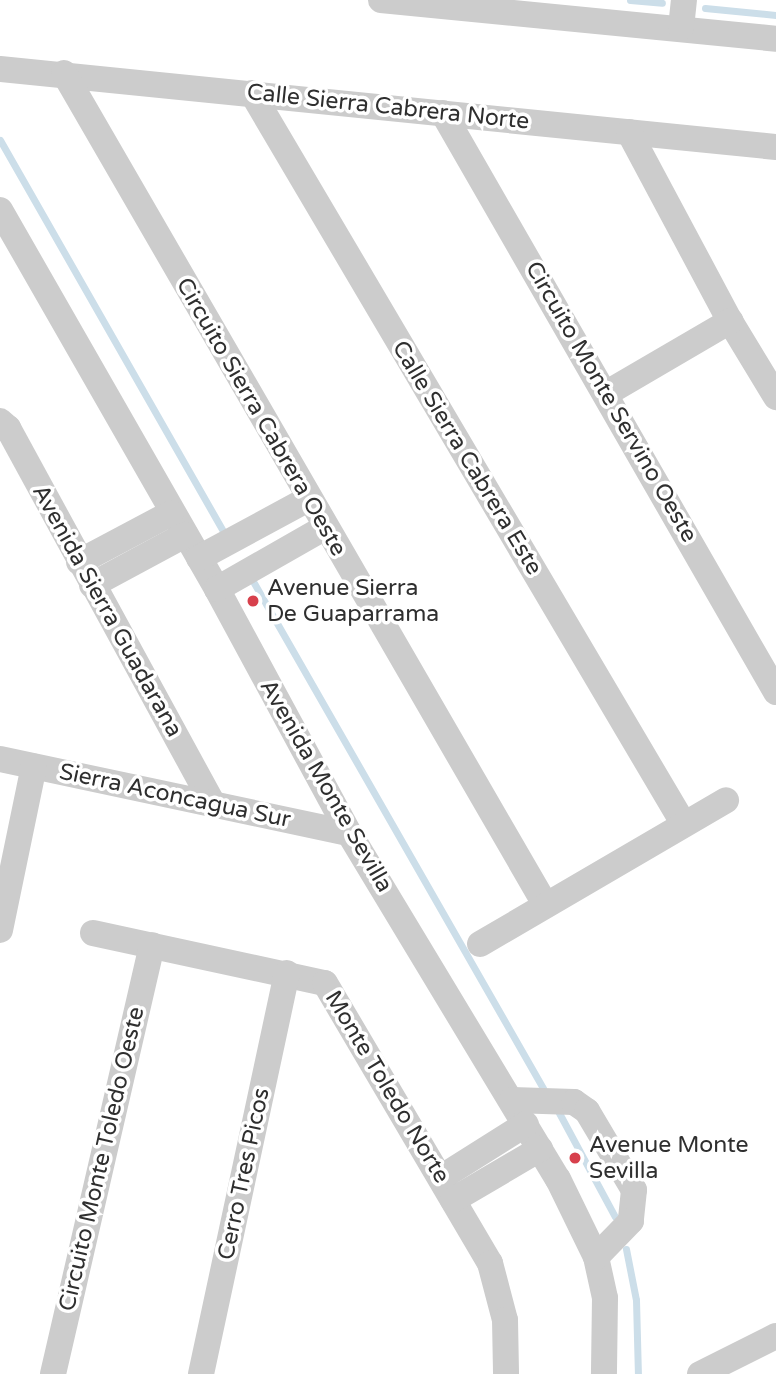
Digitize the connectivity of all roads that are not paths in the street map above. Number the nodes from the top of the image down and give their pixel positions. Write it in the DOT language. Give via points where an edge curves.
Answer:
graph roads {
  1 [pos="380,0"];
  2 [pos="684,0"];
  3 [pos="681,29"];
  4 [pos="776,39"];
  5 [pos="0,69"];
  6 [pos="64,73"];
  7 [pos="252,93"];
  8 [pos="443,113"];
  9 [pos="629,132"];
  10 [pos="776,147"];
  11 [pos="0,210"];
  12 [pos="730,321"];
  13 [pos="607,393"];
  14 [pos="776,397"];
  15 [pos="0,421"];
  16 [pos="308,499"];
  17 [pos="178,524"];
  18 [pos="324,528"];
  19 [pos="199,558"];
  20 [pos="79,562"];
  21 [pos="92,585"];
  22 [pos="217,589"];
  23 [pos="776,692"];
  24 [pos="0,759"];
  25 [pos="34,766"];
  26 [pos="726,800"];
  27 [pos="212,802"];
  28 [pos="683,823"];
  29 [pos="349,833"];
  30 [pos="545,904"];
  31 [pos="1,919"];
  32 [pos="93,933"];
  33 [pos="480,944"];
  34 [pos="152,945"];
  35 [pos="287,973"];
  36 [pos="512,1100"];
  37 [pos="526,1124"];
  38 [pos="540,1149"];
  39 [pos="447,1189"];
  40 [pos="596,1257"];
  41 [pos="776,1336"];
  42 [pos="733,1366"];
  43 [pos="53,1374"];
  44 [pos="201,1374"];
  45 [pos="506,1374"];
  46 [pos="604,1374"];
  47 [pos="700,1374"];
  1 -- 3 [label="street"];
  2 -- 3 [label="street"];
  3 -- 4 [label="street"];
  5 -- 6 [label="street, Calle Sierra Cabrera Norte"];
  6 -- 7 [label="street, Calle Sierra Cabrera Norte"];
  6 -- 16 [label="street, Circuito Sierra Cabrera Oeste"];
  7 -- 8 [label="street, Calle Sierra Cabrera Norte"];
  7 -- 28 [label="street, Calle Sierra Cabrera Este"];
  8 -- 9 [label="street, Calle Sierra Cabrera Norte"];
  8 -- 13 [label="street, Circuito Monte Servino Oeste"];
  9 -- 10 [label="street, Calle Sierra Cabrera Norte"];
  9 -- 12 [label="street"];
  11 -- 17 [label="street, Avenida Monte Sevilla"];
  12 -- 13 [label="street"];
  12 -- 14 [label="street"];
  13 -- 23 [label="street, Circuito Monte Servino Oeste"];
  15 -- 20 [label="street, Avenida Sierra Guadarana" via="8,428"];
  16 -- 18 [label="street, Circuito Sierra Cabrera Oeste"];
  16 -- 19 [label="street"];
  17 -- 19 [label="street, Avenida Monte Sevilla"];
  17 -- 20 [label="street"];
  17 -- 21 [label="street"];
  18 -- 22 [label="street"];
  18 -- 30 [label="street, Circuito Sierra Cabrera Oeste"];
  19 -- 22 [label="street, Avenida Monte Sevilla"];
  20 -- 21 [label="street, Avenida Sierra Guadarana"];
  21 -- 27 [label="street, Avenida Sierra Guadarana"];
  22 -- 29 [label="street, Avenida Monte Sevilla"];
  24 -- 25 [label="street, Sierra Aconcagua Sur"];
  25 -- 27 [label="street, Sierra Aconcagua Sur"];
  25 -- 31 [label="street"];
  26 -- 28 [label="street"];
  27 -- 29 [label="street, Sierra Aconcagua Sur"];
  28 -- 30 [label="street"];
  29 -- 36 [label="street, Avenida Monte Sevilla"];
  30 -- 33 [label="street"];
  32 -- 34 [label="street, Monte Toledo Norte"];
  34 -- 35 [label="street, Monte Toledo Norte"];
  34 -- 43 [label="street, Circuito Monte Toledo Oeste"];
  35 -- 39 [label="street, Monte Toledo Norte" via="325,983"];
  35 -- 44 [label="street, Cerro Tres Picos"];
  36 -- 37 [label="street, Avenida Monte Sevilla"];
  36 -- 40 [label="street" via="574,1102 587,1111 634,1190 631,1221"];
  37 -- 38 [label="street, Avenida Monte Sevilla"];
  37 -- 39 [label="street"];
  38 -- 39 [label="street"];
  38 -- 40 [label="street, Avenida Monte Sevilla"];
  39 -- 45 [label="street, Monte Toledo Norte" via="490,1263 505,1320"];
  40 -- 46 [label="street, Avenida Monte Sevilla" via="606,1298"];
  41 -- 42 [label="street"];
  42 -- 47 [label="street"];
}
